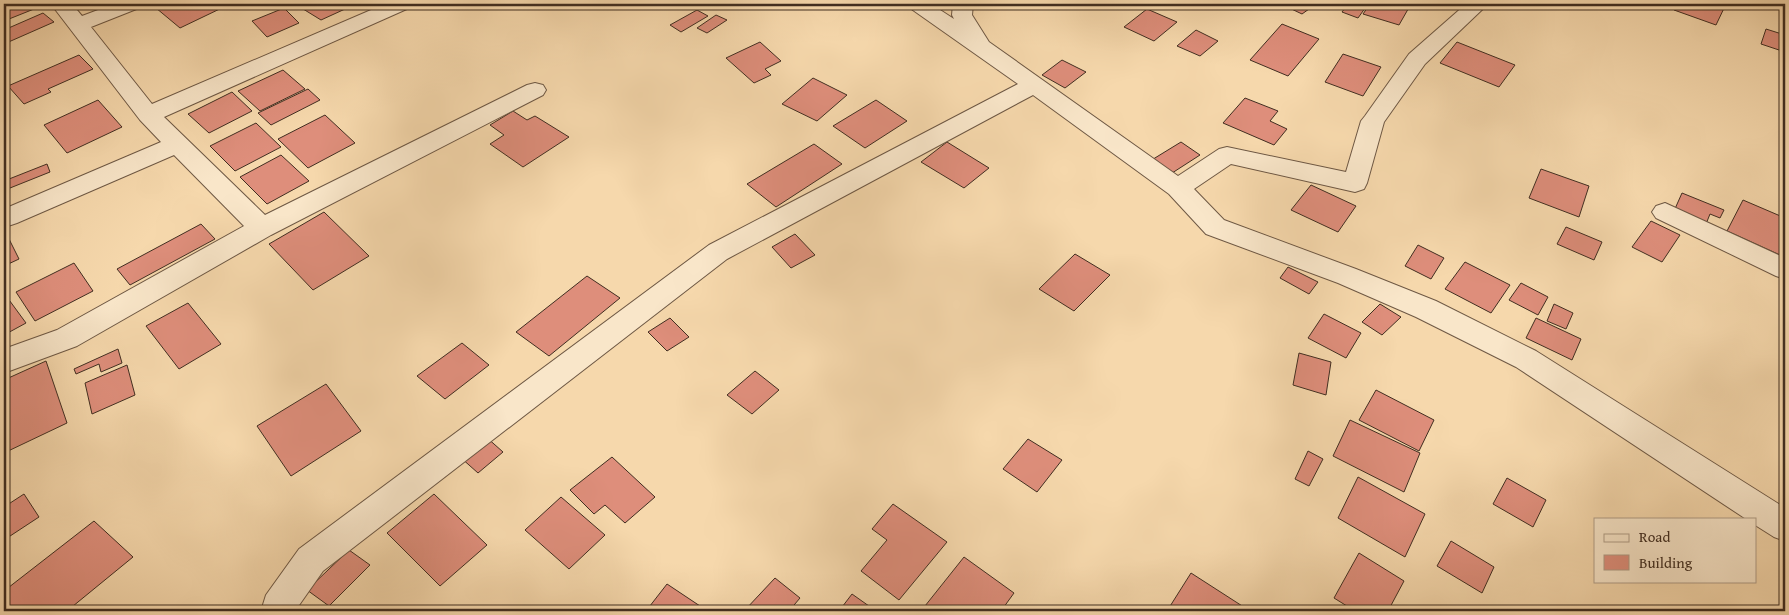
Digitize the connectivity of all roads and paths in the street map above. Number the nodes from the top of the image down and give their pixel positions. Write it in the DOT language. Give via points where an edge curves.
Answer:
graph roads {
  1 [pos="61,4"];
  2 [pos="132,4"];
  3 [pos="402,4"];
  4 [pos="917,4"];
  5 [pos="963,4"];
  6 [pos="1478,4"];
  7 [pos="78,25"];
  8 [pos="980,46"];
  9 [pos="1033,85"];
  10 [pos="535,90"];
  11 [pos="148,115"];
  12 [pos="177,144"];
  13 [pos="1178,188"];
  14 [pos="1665,212"];
  15 [pos="8,217"];
  16 [pos="262,228"];
  17 [pos="1785,269"];
  18 [pos="4,361"];
  19 [pos="1785,526"];
  20 [pos="278,611"];
  1 -- 7 [label="street"];
  2 -- 7 [label="street"];
  3 -- 11 [label="street"];
  4 -- 8 [label="street"];
  5 -- 8 [label="street" via="962,15"];
  6 -- 13 [label="street" via="1417,59 1373,121 1355,183 1227,155"];
  7 -- 11 [label="street"];
  8 -- 9 [label="street"];
  9 -- 13 [label="street"];
  9 -- 20 [label="street" via="718,252 310,560"];
  10 -- 16 [label="street"];
  11 -- 12 [label="street"];
  12 -- 15 [label="street"];
  12 -- 16 [label="street"];
  13 -- 19 [label="street" via="1215,228 1426,308 1526,359"];
  14 -- 17 [label="street"];
  16 -- 18 [label="street" via="67,338"];
}
